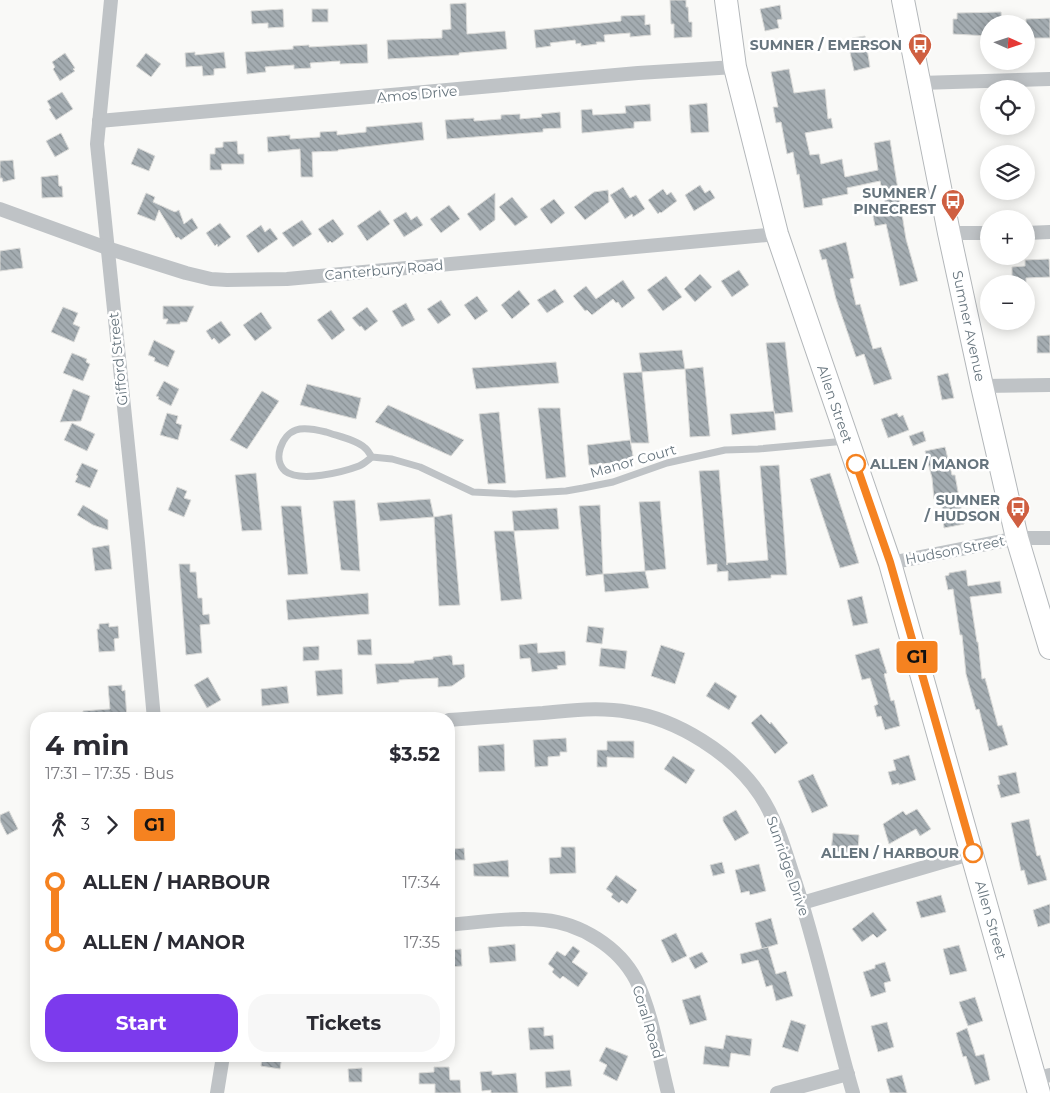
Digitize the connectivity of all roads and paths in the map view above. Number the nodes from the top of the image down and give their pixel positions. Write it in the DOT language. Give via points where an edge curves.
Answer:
graph roads {
  1 [pos="110,0"];
  2 [pos="726,0"];
  3 [pos="903,0"];
  4 [pos="735,67"];
  5 [pos="1050,79"];
  6 [pos="920,83"];
  7 [pos="100,121"];
  8 [pos="0,209"];
  9 [pos="1035,232"];
  10 [pos="1050,232"];
  11 [pos="949,233"];
  12 [pos="980,233"];
  13 [pos="777,234"];
  14 [pos="107,248"];
  15 [pos="1050,385"];
  16 [pos="982,386"];
  17 [pos="848,441"];
  18 [pos="372,457"];
  19 [pos="1017,538"];
  20 [pos="1050,538"];
  21 [pos="890,562"];
  22 [pos="1050,648"];
  23 [pos="153,712"];
  24 [pos="455,720"];
  25 [pos="973,853"];
  26 [pos="802,902"];
  27 [pos="455,924"];
  28 [pos="222,1062"];
  29 [pos="848,1074"];
  30 [pos="1042,1082"];
  31 [pos="217,1093"];
  32 [pos="668,1093"];
  33 [pos="777,1093"];
  34 [pos="854,1093"];
  1 -- 7 [label="street, Gifford Street"];
  2 -- 4 [label="main road, Allen Street"];
  3 -- 6 [label="main road, Sumner Avenue"];
  4 -- 7 [label="street, Amos Drive"];
  4 -- 13 [label="main road, Allen Street"];
  5 -- 6 [label="street"];
  6 -- 11 [label="main road, Sumner Avenue"];
  7 -- 14 [label="street, Gifford Street" via="97,144"];
  8 -- 14 [label="street, Canterbury Road"];
  9 -- 10 [label="street"];
  11 -- 12 [label="street"];
  11 -- 16 [label="main road, Sumner Avenue"];
  13 -- 14 [label="street, Canterbury Road" via="244,280 186,273"];
  13 -- 17 [label="main road, Allen Street"];
  14 -- 23 [label="street, Gifford Street"];
  15 -- 16 [label="street"];
  16 -- 19 [label="main road, Sumner Avenue"];
  17 -- 18 [label="lane, Manor Court" via="725,450 667,463 613,482 566,491 515,494 473,492 420,467"];
  17 -- 21 [label="main road, Allen Street"];
  18 -- 18 [label="lane, Manor Court" via="361,466 342,471 297,476 285,470 279,461 279,450 287,435 298,429 319,430 365,448"];
  19 -- 20 [label="street, Hudson Street"];
  19 -- 21 [label="street, Hudson Street"];
  19 -- 22 [label="main road, Sumner Avenue"];
  21 -- 25 [label="main road, Allen Street"];
  24 -- 26 [label="street, Sunridge Drive" via="610,710 642,714 680,728 727,759 759,793 777,827"];
  25 -- 26 [label="street"];
  25 -- 30 [label="main road, Allen Street"];
  26 -- 29 [label="street, Sunridge Drive"];
  27 -- 32 [label="street, Coral Road" via="545,920 573,926 599,940 629,969 641,990"];
  28 -- 31 [label="street"];
  29 -- 33 [label="street"];
  29 -- 34 [label="street, Sunridge Drive"];
}
